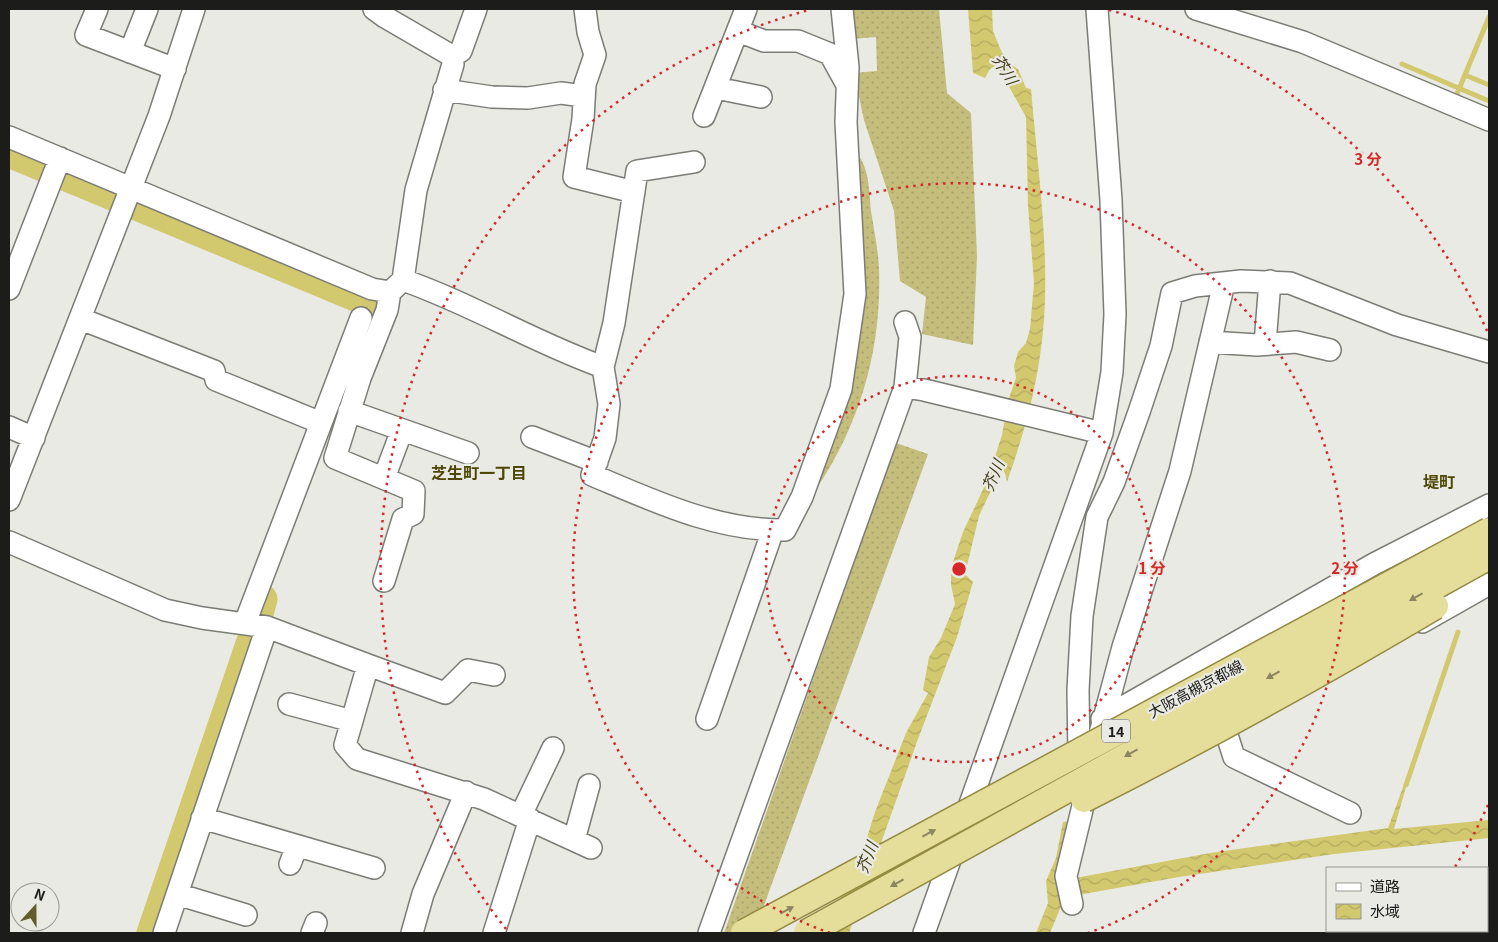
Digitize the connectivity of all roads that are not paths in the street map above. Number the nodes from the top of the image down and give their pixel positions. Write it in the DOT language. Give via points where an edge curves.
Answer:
graph roads {
  1 [pos="96,9"];
  2 [pos="147,9"];
  3 [pos="194,9"];
  4 [pos="374,9"];
  5 [pos="476,9"];
  6 [pos="585,9"];
  7 [pos="746,9"];
  8 [pos="842,9"];
  9 [pos="1096,9"];
  10 [pos="1196,9"];
  11 [pos="738,31"];
  12 [pos="130,52"];
  13 [pos="452,56"];
  14 [pos="175,69"];
  15 [pos="847,85"];
  16 [pos="716,88"];
  17 [pos="444,90"];
  18 [pos="583,96"];
  19 [pos="761,97"];
  20 [pos="704,116"];
  21 [pos="1489,120"];
  22 [pos="9,137"];
  23 [pos="60,158"];
  24 [pos="694,162"];
  25 [pos="131,188"];
  26 [pos="634,192"];
  27 [pos="1270,281"];
  28 [pos="1224,283"];
  29 [pos="396,286"];
  30 [pos="9,289"];
  31 [pos="360,318"];
  32 [pos="81,319"];
  33 [pos="905,322"];
  34 [pos="1210,342"];
  35 [pos="1265,344"];
  36 [pos="1330,350"];
  37 [pos="1489,352"];
  38 [pos="603,367"];
  39 [pos="914,388"];
  40 [pos="349,411"];
  41 [pos="321,424"];
  42 [pos="9,427"];
  43 [pos="402,430"];
  44 [pos="1092,431"];
  45 [pos="532,437"];
  46 [pos="34,438"];
  47 [pos="468,454"];
  48 [pos="597,462"];
  49 [pos="384,478"];
  50 [pos="9,500"];
  51 [pos="1489,505"];
  52 [pos="1098,517"];
  53 [pos="1489,518"];
  54 [pos="773,530"];
  55 [pos="1489,531"];
  56 [pos="9,542"];
  57 [pos="1489,556"];
  58 [pos="1489,573"];
  59 [pos="384,582"];
  60 [pos="1489,584"];
  61 [pos="245,623"];
  62 [pos="267,627"];
  63 [pos="368,665"];
  64 [pos="494,675"];
  65 [pos="289,704"];
  66 [pos="707,719"];
  67 [pos="1102,719"];
  68 [pos="352,721"];
  69 [pos="1226,732"];
  70 [pos="553,748"];
  71 [pos="1090,772"];
  72 [pos="590,785"];
  73 [pos="466,792"];
  74 [pos="1082,813"];
  75 [pos="1350,813"];
  76 [pos="526,817"];
  77 [pos="202,818"];
  78 [pos="953,820"];
  79 [pos="964,846"];
  80 [pos="361,870"];
  81 [pos="177,894"];
  82 [pos="1072,904"];
  83 [pos="246,917"];
  84 [pos="164,933"];
  85 [pos="412,933"];
  86 [pos="494,933"];
  87 [pos="709,933"];
  88 [pos="744,933"];
  89 [pos="807,933"];
  90 [pos="924,933"];
  1 -- 12 [label="street" via="86,35"];
  2 -- 12 [label="street"];
  3 -- 14 [label="street"];
  4 -- 13 [label="street"];
  5 -- 13 [label="street" via="461,51"];
  6 -- 18 [label="street" via="595,55"];
  7 -- 11 [label="street"];
  8 -- 15 [label="street"];
  9 -- 44 [label="street" via="1111,200 1115,314 1112,372"];
  10 -- 21 [label="street" via="1319,48"];
  11 -- 15 [label="street" via="764,41 798,42 830,54"];
  11 -- 16 [label="street"];
  12 -- 14 [label="street"];
  13 -- 17 [label="street" via="453,64"];
  14 -- 25 [label="street"];
  15 -- 54 [label="street" via="855,294 841,389 802,497 786,530"];
  16 -- 19 [label="street"];
  16 -- 20 [label="street"];
  17 -- 18 [label="street" via="492,97 528,98 561,93"];
  17 -- 29 [label="street" via="416,190"];
  18 -- 26 [label="street" via="583,119 574,177"];
  22 -- 23 [label="street"];
  23 -- 25 [label="street"];
  23 -- 30 [label="street"];
  24 -- 26 [label="street" via="637,171"];
  25 -- 29 [label="street" via="372,289"];
  25 -- 32 [label="street"];
  26 -- 38 [label="street" via="614,323"];
  27 -- 28 [label="street"];
  27 -- 35 [label="street"];
  27 -- 37 [label="street" via="1290,284 1396,325"];
  28 -- 34 [label="street"];
  28 -- 52 [label="street" via="1195,286 1172,294 1161,346 1140,412"];
  29 -- 38 [label="street" via="427,288 560,352"];
  29 -- 40 [label="street"];
  31 -- 41 [label="street"];
  32 -- 41 [label="street" via="214,371 216,380"];
  32 -- 46 [label="street"];
  33 -- 39 [label="street" via="910,337"];
  34 -- 35 [label="street"];
  34 -- 67 [label="street" via="1180,472"];
  35 -- 36 [label="street" via="1296,342"];
  38 -- 48 [label="street" via="609,404"];
  39 -- 44 [label="street"];
  39 -- 87 [label="street"];
  40 -- 43 [label="street"];
  40 -- 49 [label="street" via="334,458"];
  41 -- 61 [label="street"];
  42 -- 46 [label="street"];
  43 -- 47 [label="street"];
  43 -- 49 [label="street"];
  44 -- 52 [label="street"];
  44 -- 90 [label="street"];
  45 -- 48 [label="street"];
  46 -- 50 [label="street"];
  48 -- 54 [label="street" via="592,475 677,511 752,529"];
  49 -- 59 [label="street" via="414,490 413,514 403,519"];
  51 -- 67 [label="street" via="1374,564"];
  52 -- 71 [label="street" via="1082,616 1078,690 1078,757"];
  53 -- 78 [label="main road, bridge" via="1148,698"];
  54 -- 66 [label="street"];
  55 -- 78 [label="main road, 大阪高槻京都線 / 14, bridge"];
  56 -- 61 [label="street" via="165,610"];
  57 -- 79 [label="main road, 大阪高槻京都線 / 14, one-way, bridge"];
  58 -- 79 [label="main road, bridge" via="1352,655 1178,752 1075,803"];
  60 -- 69 [label="street"];
  61 -- 62 [label="street"];
  62 -- 63 [label="street"];
  62 -- 77 [label="street"];
  63 -- 64 [label="street" via="445,693 468,670"];
  63 -- 68 [label="street"];
  65 -- 68 [label="street"];
  67 -- 71 [label="street"];
  68 -- 73 [label="street" via="345,745 358,760"];
  69 -- 74 [label="street"];
  69 -- 75 [label="street" via="1234,756 1315,805"];
  70 -- 76 [label="street"];
  71 -- 74 [label="street"];
  72 -- 76 [label="street" via="583,844"];
  73 -- 76 [label="street"];
  73 -- 85 [label="street" via="423,894"];
  74 -- 82 [label="street" via="1066,876"];
  76 -- 86 [label="street"];
  77 -- 80 [label="street" via="294,855"];
  77 -- 81 [label="street"];
  88 -- 78 [label="main road, 大阪高槻京都線 / 14, one-way, bridge"];
  79 -- 89 [label="main road, 大阪高槻京都線 / 14, one-way, bridge"];
  81 -- 83 [label="street"];
  81 -- 84 [label="street"];
}
